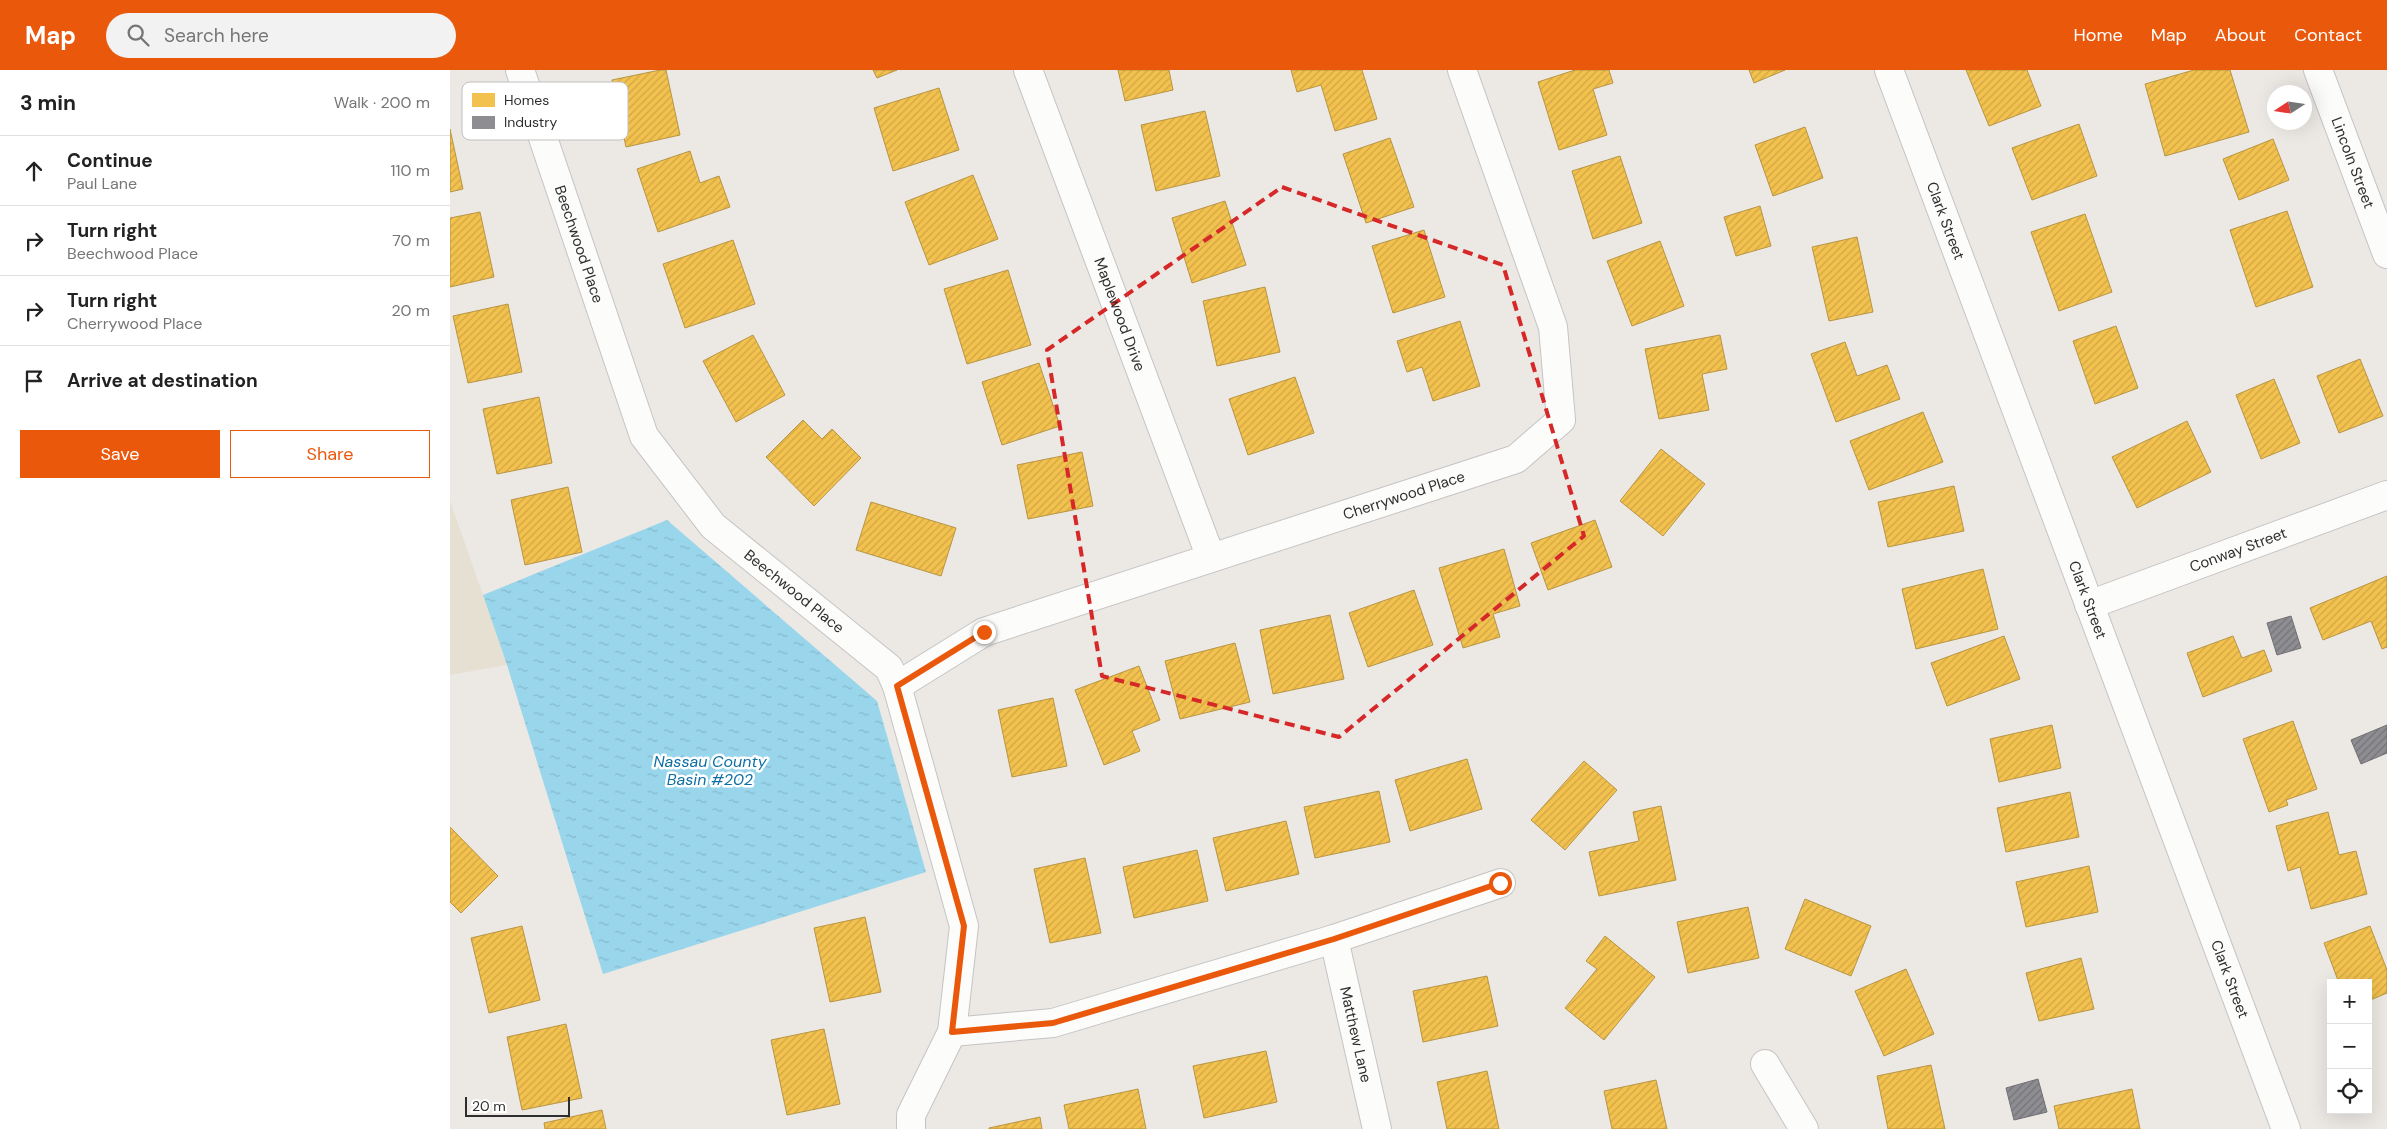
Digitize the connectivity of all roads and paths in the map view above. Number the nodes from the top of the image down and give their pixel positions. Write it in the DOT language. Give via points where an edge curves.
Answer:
graph roads {
  1 [pos="520,70"];
  2 [pos="1028,70"];
  3 [pos="1462,70"];
  4 [pos="1890,70"];
  5 [pos="2318,70"];
  6 [pos="524,82"];
  7 [pos="544,140"];
  8 [pos="2387,254"];
  9 [pos="2387,494"];
  10 [pos="1211,558"];
  11 [pos="2089,605"];
  12 [pos="897,686"];
  13 [pos="1500,883"];
  14 [pos="1334,939"];
  15 [pos="952,1032"];
  16 [pos="1765,1064"];
  17 [pos="911,1129"];
  18 [pos="1377,1129"];
  19 [pos="1804,1129"];
  20 [pos="2286,1129"];
  1 -- 6 [label="street, Beechwood Place"];
  2 -- 10 [label="street, Maplewood Drive"];
  3 -- 10 [label="street, Cherrywood Place" via="1553,327 1561,420 1516,459"];
  4 -- 11 [label="street, Clark Street"];
  5 -- 8 [label="street, Lincoln Street"];
  7 -- 12 [label="street, Beechwood Place" via="644,436 713,526 889,668"];
  9 -- 11 [label="street, Conway Street"];
  10 -- 12 [label="street, Cherrywood Place" via="984,632"];
  11 -- 20 [label="street, Clark Street"];
  12 -- 15 [label="street, Beechwood Place" via="964,926"];
  13 -- 14 [label="street"];
  14 -- 15 [label="street" via="1053,1023"];
  14 -- 18 [label="street, Matthew Lane"];
  15 -- 17 [label="street, Beechwood Place" via="911,1115"];
  16 -- 19 [label="street"];
}
